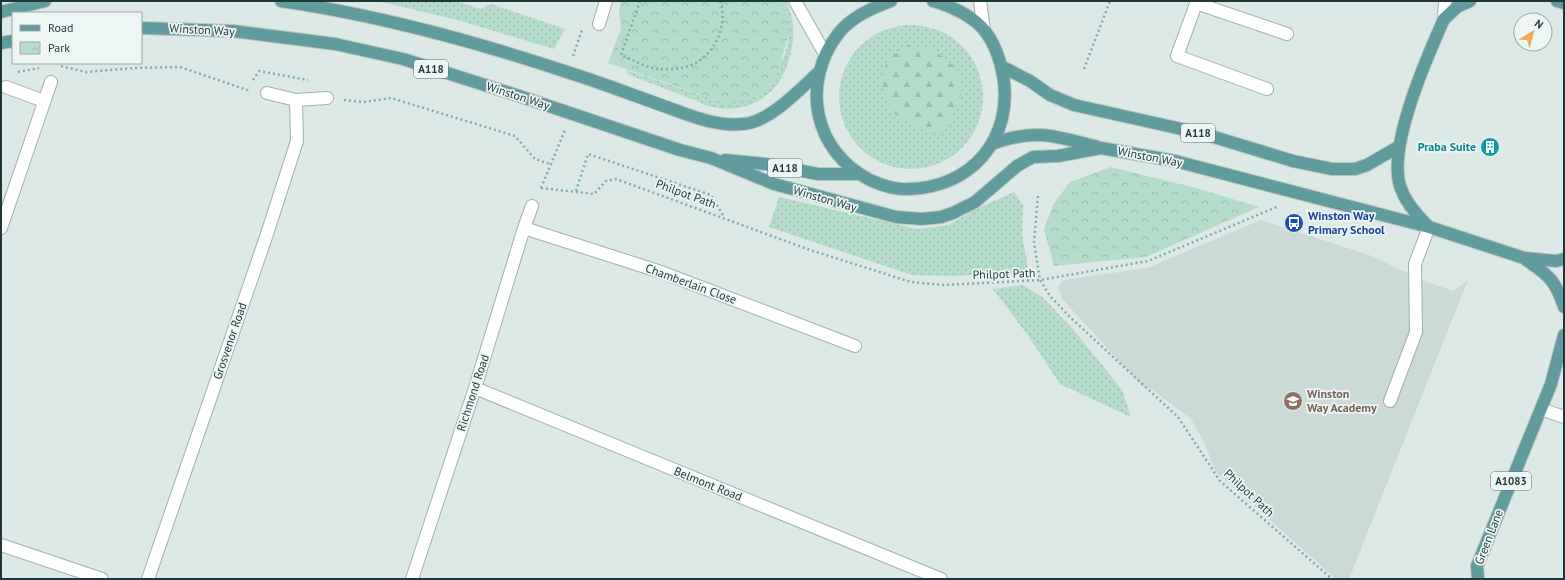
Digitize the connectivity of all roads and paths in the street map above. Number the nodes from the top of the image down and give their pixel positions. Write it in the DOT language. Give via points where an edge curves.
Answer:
graph roads {
  1 [pos="45,1"];
  2 [pos="281,1"];
  3 [pos="606,1"];
  4 [pos="640,1"];
  5 [pos="720,1"];
  6 [pos="795,1"];
  7 [pos="891,1"];
  8 [pos="933,1"];
  9 [pos="980,1"];
  10 [pos="1110,1"];
  11 [pos="1445,1"];
  12 [pos="1470,1"];
  13 [pos="1556,1"];
  14 [pos="1197,2"];
  15 [pos="875,3"];
  16 [pos="1564,3"];
  17 [pos="1,12"];
  18 [pos="1444,19"];
  19 [pos="599,24"];
  20 [pos="142,28"];
  21 [pos="984,30"];
  22 [pos="1287,34"];
  23 [pos="12,41"];
  24 [pos="1,43"];
  25 [pos="825,54"];
  26 [pos="572,58"];
  27 [pos="1001,66"];
  28 [pos="1084,69"];
  29 [pos="819,72"];
  30 [pos="51,82"];
  31 [pos="6,87"];
  32 [pos="1267,89"];
  33 [pos="267,93"];
  34 [pos="327,98"];
  35 [pos="296,100"];
  36 [pos="44,101"];
  37 [pos="571,132"];
  38 [pos="992,144"];
  39 [pos="1398,147"];
  40 [pos="1101,148"];
  41 [pos="711,158"];
  42 [pos="858,174"];
  43 [pos="575,191"];
  44 [pos="1038,196"];
  45 [pos="532,206"];
  46 [pos="1260,214"];
  47 [pos="724,218"];
  48 [pos="1429,227"];
  49 [pos="1,228"];
  50 [pos="524,228"];
  51 [pos="1524,258"];
  52 [pos="1564,259"];
  53 [pos="1040,280"];
  54 [pos="1564,307"];
  55 [pos="1564,335"];
  56 [pos="855,346"];
  57 [pos="1564,366"];
  58 [pos="1551,384"];
  59 [pos="475,388"];
  60 [pos="1390,401"];
  61 [pos="1541,410"];
  62 [pos="1564,417"];
  63 [pos="1,545"];
  64 [pos="102,579"];
  65 [pos="148,579"];
  66 [pos="412,579"];
  67 [pos="941,579"];
  68 [pos="1332,579"];
  69 [pos="1478,579"];
  1 -- 17 [label="main road"];
  2 -- 29 [label="main road" via="339,10 452,37 568,72 711,123 743,124 766,116 790,99"];
  3 -- 19 [label="street"];
  4 -- 5 [label="path" via="621,55 657,69 684,68 698,62 714,46 722,27 723,9"];
  6 -- 25 [label="street"];
  7 -- 15 [label="main road"];
  8 -- 21 [label="main road" via="952,8"];
  9 -- 21 [label="street"];
  10 -- 28 [label="path"];
  11 -- 18 [label="street"];
  12 -- 18 [label="main road, A118" via="1457,7"];
  13 -- 16 [label="main road"];
  14 -- 22 [label="street"];
  14 -- 32 [label="street" via="1176,56"];
  15 -- 25 [label="main road" via="838,33"];
  18 -- 39 [label="main road, A118" via="1406,118"];
  19 -- 26 [label="path" via="584,25"];
  20 -- 41 [label="main road, Winston Way / A118" via="233,31 343,45 403,59"];
  21 -- 27 [label="main road" via="996,47"];
  23 -- 24 [label="main road"];
  25 -- 29 [label="main road"];
  27 -- 38 [label="main road" via="1006,92 1003,119"];
  27 -- 39 [label="main road, A118" via="1074,106 1204,134 1332,169 1355,170"];
  29 -- 42 [label="main road" via="816,95 819,118 827,140"];
  30 -- 36 [label="street"];
  31 -- 36 [label="street"];
  33 -- 35 [label="street"];
  34 -- 35 [label="street"];
  35 -- 65 [label="street, Grosvenor Road" via="297,141"];
  36 -- 49 [label="street"];
  37 -- 43 [label="path" via="564,130 541,188"];
  38 -- 40 [label="main road, A118" via="1011,137 1040,134"];
  38 -- 42 [label="main road" via="976,164 955,179 931,188 906,190 881,185"];
  39 -- 48 [label="main road, A118" via="1399,182 1412,210"];
  40 -- 41 [label="main road, Winston Way / A118" via="1058,156 1033,157 1006,174 975,202 947,215 922,219 896,217 861,209 774,184"];
  40 -- 48 [label="main road, Winston Way / A118" via="1175,161"];
  41 -- 42 [label="main road, A118" via="766,164 818,174"];
  43 -- 47 [label="path, Philpot Path" via="594,194 606,181 616,179"];
  43 -- 47 [label="path" via="588,154 711,195"];
  44 -- 53 [label="path" via="1034,242"];
  45 -- 50 [label="street, Richmond Road"];
  46 -- 53 [label="path" via="1148,261"];
  47 -- 53 [label="path, Philpot Path" via="810,250 911,282 944,285"];
  48 -- 51 [label="main road, Winston Way / A118"];
  48 -- 60 [label="street" via="1415,264 1416,332"];
  50 -- 56 [label="street, Chamberlain Close" via="661,272"];
  50 -- 59 [label="street, Richmond Road"];
  51 -- 52 [label="main road, A118" via="1556,261"];
  51 -- 54 [label="main road" via="1555,282"];
  53 -- 68 [label="path, Philpot Path" via="1050,296 1071,318 1178,417 1220,481"];
  55 -- 58 [label="main road, Green Lane / A1083"];
  57 -- 58 [label="main road, Green Lane / A1083"];
  58 -- 61 [label="main road, Green Lane / A1083"];
  59 -- 66 [label="street, Richmond Road"];
  59 -- 67 [label="street, Belmont Road"];
  61 -- 62 [label="street"];
  61 -- 69 [label="main road, Green Lane / A1083" via="1477,566"];
  63 -- 64 [label="street"];
}
